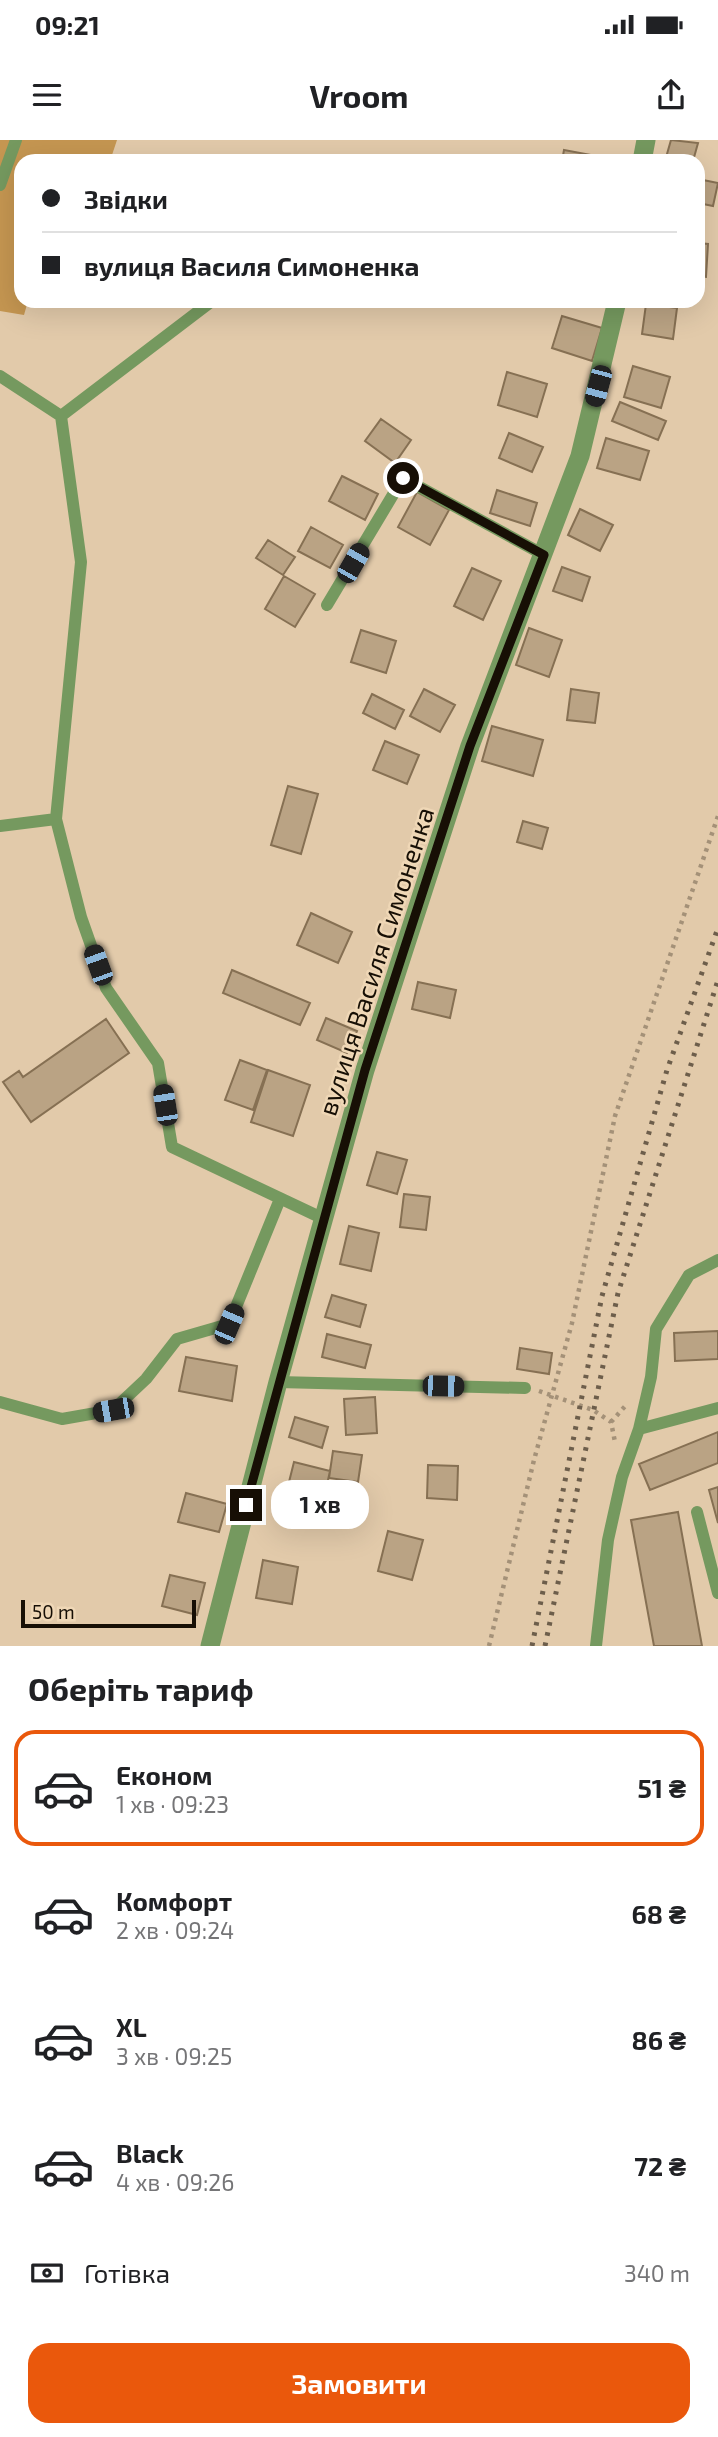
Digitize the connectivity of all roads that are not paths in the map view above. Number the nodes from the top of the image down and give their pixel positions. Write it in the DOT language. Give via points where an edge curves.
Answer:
graph roads {
  1 [pos="16,140"];
  2 [pos="0,185"];
  3 [pos="203,308"];
  4 [pos="615,308"];
  5 [pos="0,376"];
  6 [pos="61,416"];
  7 [pos="544,555"];
  8 [pos="327,606"];
  9 [pos="56,819"];
  10 [pos="0,826"];
  11 [pos="281,1199"];
  12 [pos="324,1219"];
  13 [pos="718,1260"];
  14 [pos="278,1382"];
  15 [pos="525,1388"];
  16 [pos="0,1402"];
  17 [pos="718,1408"];
  18 [pos="639,1429"];
  19 [pos="697,1512"];
  20 [pos="718,1593"];
  21 [pos="210,1646"];
  22 [pos="596,1646"];
  1 -- 2 [label="lane"];
  3 -- 6 [label="lane"];
  4 -- 7 [label="street, вулиця Василя Симоненка" via="580,456"];
  5 -- 6 [label="lane"];
  6 -- 9 [label="lane" via="82,562"];
  7 -- 8 [label="lane" via="403,478"];
  7 -- 12 [label="street, вулиця Василя Симоненка" via="470,746 365,1070"];
  9 -- 10 [label="lane"];
  9 -- 11 [label="lane" via="81,917 106,988 158,1063 172,1147"];
  11 -- 12 [label="lane"];
  11 -- 16 [label="lane" via="229,1324 177,1339 146,1379 113,1410 62,1419"];
  12 -- 14 [label="street, вулиця Василя Симоненка"];
  13 -- 18 [label="lane" via="689,1275 656,1329"];
  14 -- 15 [label="lane"];
  14 -- 21 [label="street, вулиця Василя Симоненка"];
  17 -- 18 [label="lane"];
  18 -- 22 [label="lane" via="608,1540"];
  19 -- 20 [label="lane"];
}
